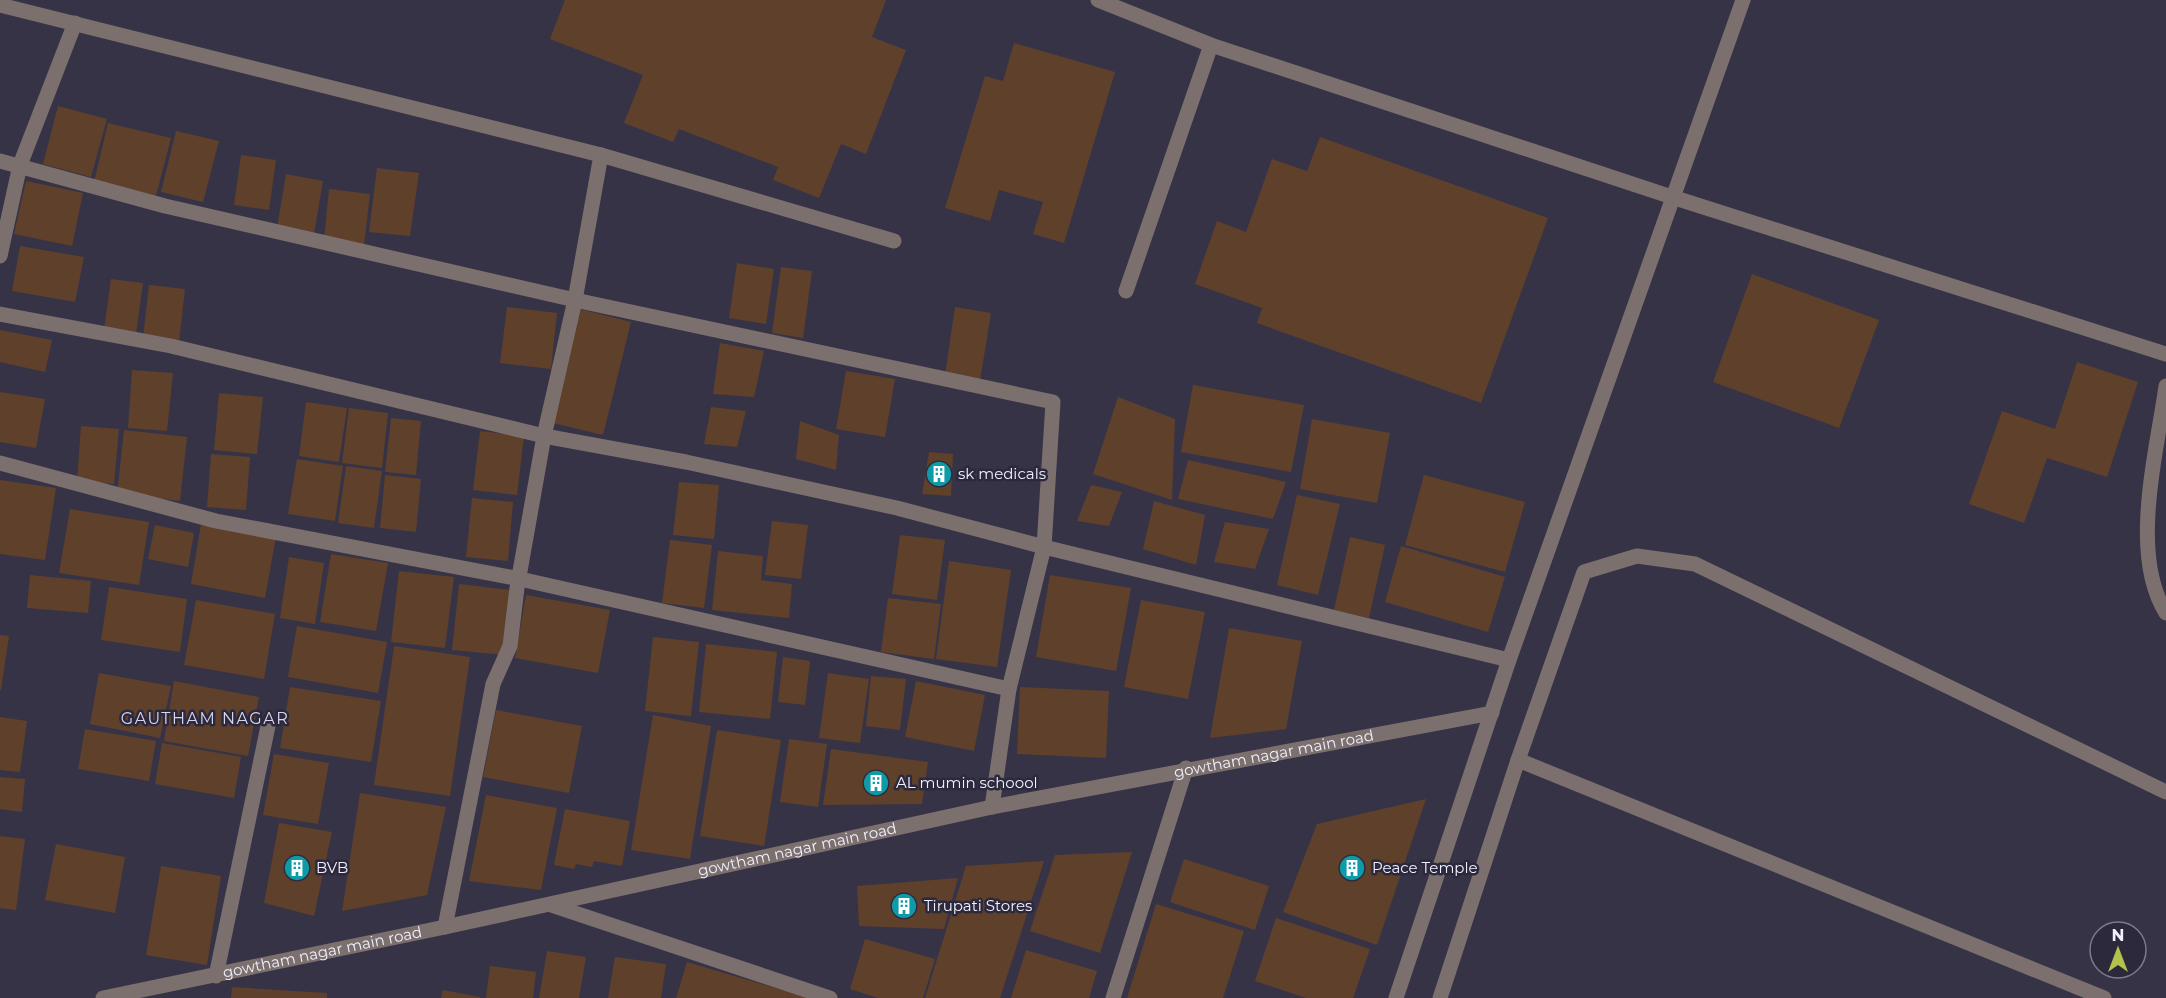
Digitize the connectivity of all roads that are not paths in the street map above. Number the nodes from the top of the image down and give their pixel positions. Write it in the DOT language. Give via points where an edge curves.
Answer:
graph roads {
  1 [pos="1098,0"];
  2 [pos="1743,0"];
  3 [pos="0,5"];
  4 [pos="75,23"];
  5 [pos="1211,45"];
  6 [pos="601,155"];
  7 [pos="0,161"];
  8 [pos="20,165"];
  9 [pos="1672,197"];
  10 [pos="894,241"];
  11 [pos="0,256"];
  12 [pos="1126,291"];
  13 [pos="575,300"];
  14 [pos="0,314"];
  15 [pos="2166,354"];
  16 [pos="2166,386"];
  17 [pos="544,436"];
  18 [pos="0,463"];
  19 [pos="1044,547"];
  20 [pos="520,579"];
  21 [pos="2166,613"];
  22 [pos="1509,660"];
  23 [pos="1009,689"];
  24 [pos="1492,713"];
  25 [pos="268,726"];
  26 [pos="1518,760"];
  27 [pos="1186,768"];
  28 [pos="2166,792"];
  29 [pos="992,807"];
  30 [pos="548,904"];
  31 [pos="444,927"];
  32 [pos="216,976"];
  33 [pos="103,998"];
  34 [pos="830,998"];
  35 [pos="1113,998"];
  36 [pos="1396,998"];
  37 [pos="1440,998"];
  38 [pos="2104,998"];
  1 -- 5 [label="street"];
  2 -- 9 [label="street"];
  3 -- 4 [label="street"];
  4 -- 6 [label="street"];
  4 -- 8 [label="street"];
  5 -- 9 [label="street"];
  5 -- 12 [label="street"];
  6 -- 10 [label="street"];
  6 -- 13 [label="street"];
  7 -- 8 [label="street"];
  8 -- 11 [label="street"];
  8 -- 13 [label="street" via="165,206"];
  9 -- 15 [label="street"];
  9 -- 22 [label="street"];
  13 -- 17 [label="street"];
  13 -- 19 [label="street" via="1053,402"];
  14 -- 17 [label="street" via="171,346"];
  16 -- 21 [label="street" via="2146,529 2147,563"];
  17 -- 19 [label="street" via="897,508"];
  17 -- 20 [label="street"];
  18 -- 20 [label="street" via="216,520"];
  19 -- 22 [label="street"];
  19 -- 23 [label="street"];
  20 -- 23 [label="street"];
  20 -- 31 [label="street" via="510,646 493,684"];
  22 -- 24 [label="street"];
  23 -- 29 [label="street"];
  24 -- 27 [label="street, gowtham nagar main road"];
  24 -- 36 [label="street"];
  25 -- 32 [label="street"];
  26 -- 28 [label="street" via="1584,572 1637,556 1695,564"];
  26 -- 37 [label="street"];
  26 -- 38 [label="street"];
  27 -- 29 [label="street, gowtham nagar main road"];
  27 -- 35 [label="street"];
  29 -- 30 [label="street, gowtham nagar main road"];
  30 -- 31 [label="street, gowtham nagar main road"];
  30 -- 34 [label="street"];
  31 -- 32 [label="street, gowtham nagar main road"];
  32 -- 33 [label="street, gowtham nagar main road"];
}
